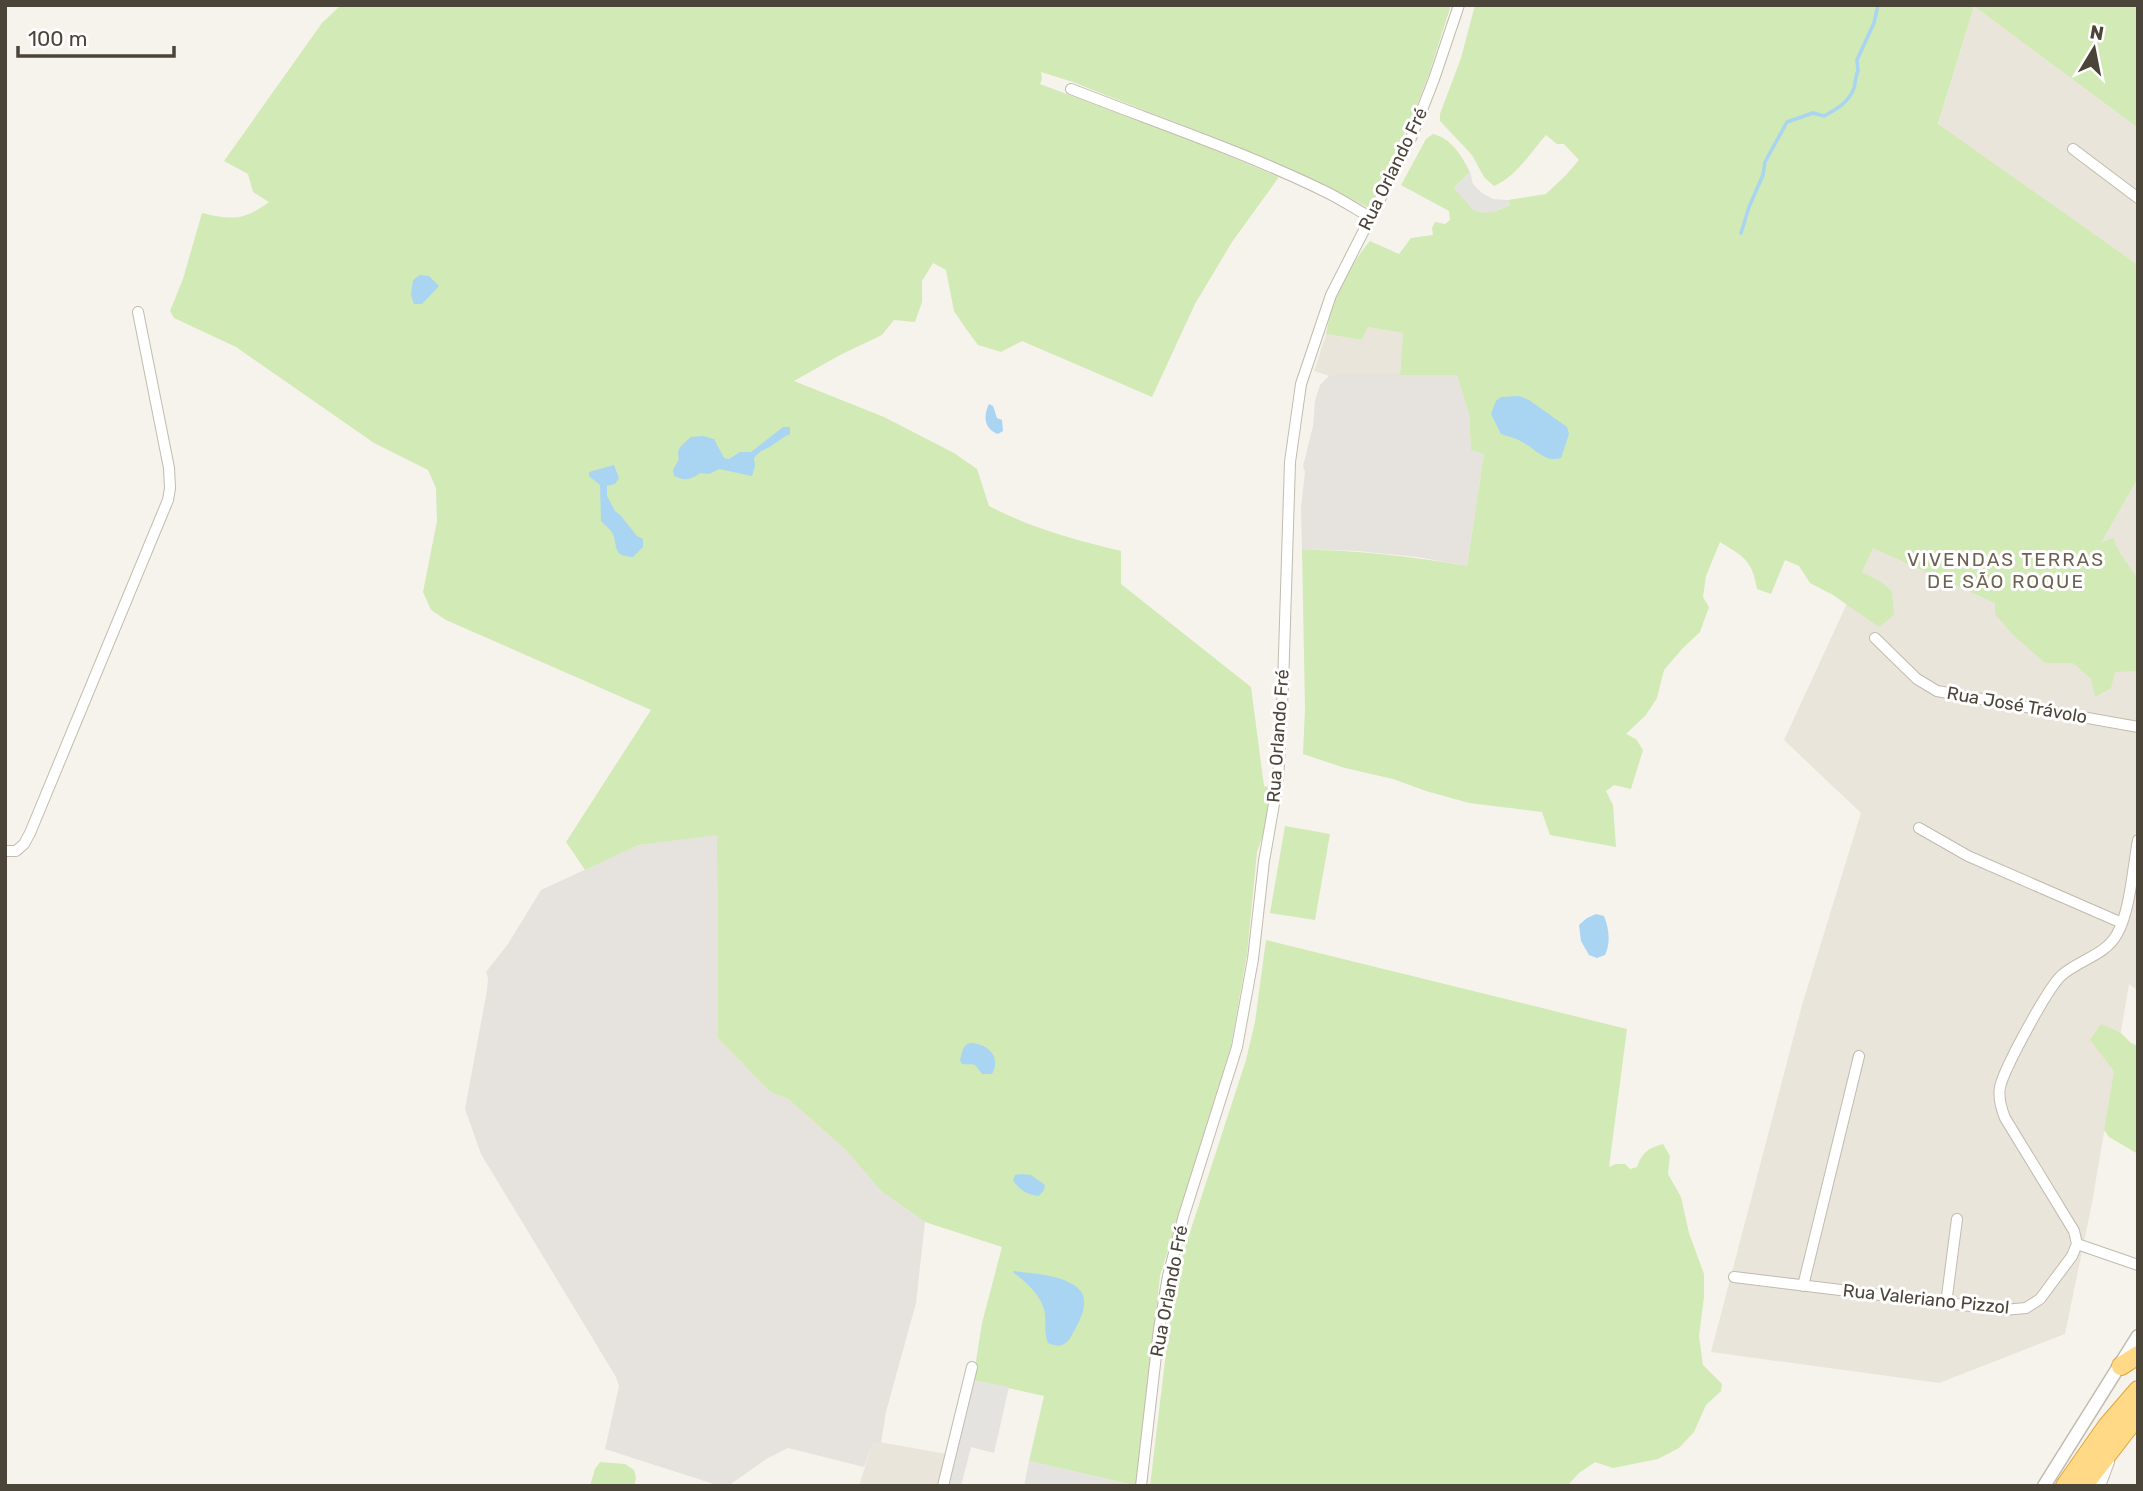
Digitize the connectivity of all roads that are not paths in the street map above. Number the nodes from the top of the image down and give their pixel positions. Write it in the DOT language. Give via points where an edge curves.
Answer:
graph roads {
  1 [pos="1459,5"];
  2 [pos="1071,89"];
  3 [pos="2073,149"];
  4 [pos="2138,198"];
  5 [pos="1370,217"];
  6 [pos="138,312"];
  7 [pos="1875,638"];
  8 [pos="2138,727"];
  9 [pos="1919,828"];
  10 [pos="2138,840"];
  11 [pos="5,851"];
  12 [pos="2122,922"];
  13 [pos="1858,1056"];
  14 [pos="1956,1219"];
  15 [pos="2077,1244"];
  16 [pos="2138,1265"];
  17 [pos="1734,1277"];
  18 [pos="1803,1286"];
  19 [pos="1946,1304"];
  20 [pos="2138,1336"];
  21 [pos="2138,1355"];
  22 [pos="2121,1366"];
  23 [pos="972,1367"];
  24 [pos="2138,1390"];
  25 [pos="2138,1415"];
  26 [pos="2116,1442"];
  27 [pos="943,1486"];
  28 [pos="1141,1486"];
  29 [pos="2044,1486"];
  30 [pos="2065,1486"];
  31 [pos="2083,1486"];
  32 [pos="2100,1486"];
  1 -- 5 [label="street, Rua Orlando Fré" via="1411,138"];
  2 -- 5 [label="street" via="1278,170"];
  3 -- 4 [label="street"];
  5 -- 28 [label="street, Rua Orlando Fré" via="1331,295 1301,384 1290,462 1278,780 1253,959 1237,1047 1168,1276"];
  6 -- 11 [label="street" via="169,468 168,500 30,833 16,851"];
  7 -- 8 [label="street, Rua José Trávolo" via="1917,679 1937,691"];
  9 -- 12 [label="street" via="1968,856"];
  10 -- 12 [label="street"];
  12 -- 15 [label="street" via="2105,948 2062,975 2051,988 2004,1073 2000,1090 2005,1118 2074,1231"];
  13 -- 18 [label="street"];
  14 -- 19 [label="street"];
  15 -- 16 [label="street"];
  15 -- 19 [label="street, Rua Valeriano Pizzol" via="2040,1299 2026,1308"];
  17 -- 18 [label="street, Rua Valeriano Pizzol"];
  18 -- 19 [label="street, Rua Valeriano Pizzol"];
  20 -- 22 [label="street"];
  21 -- 22 [label="highway"];
  22 -- 29 [label="street"];
  23 -- 27 [label="street"];
  24 -- 30 [label="highway"];
  25 -- 26 [label="highway"];
  26 -- 31 [label="highway"];
  26 -- 32 [label="street"];
}
